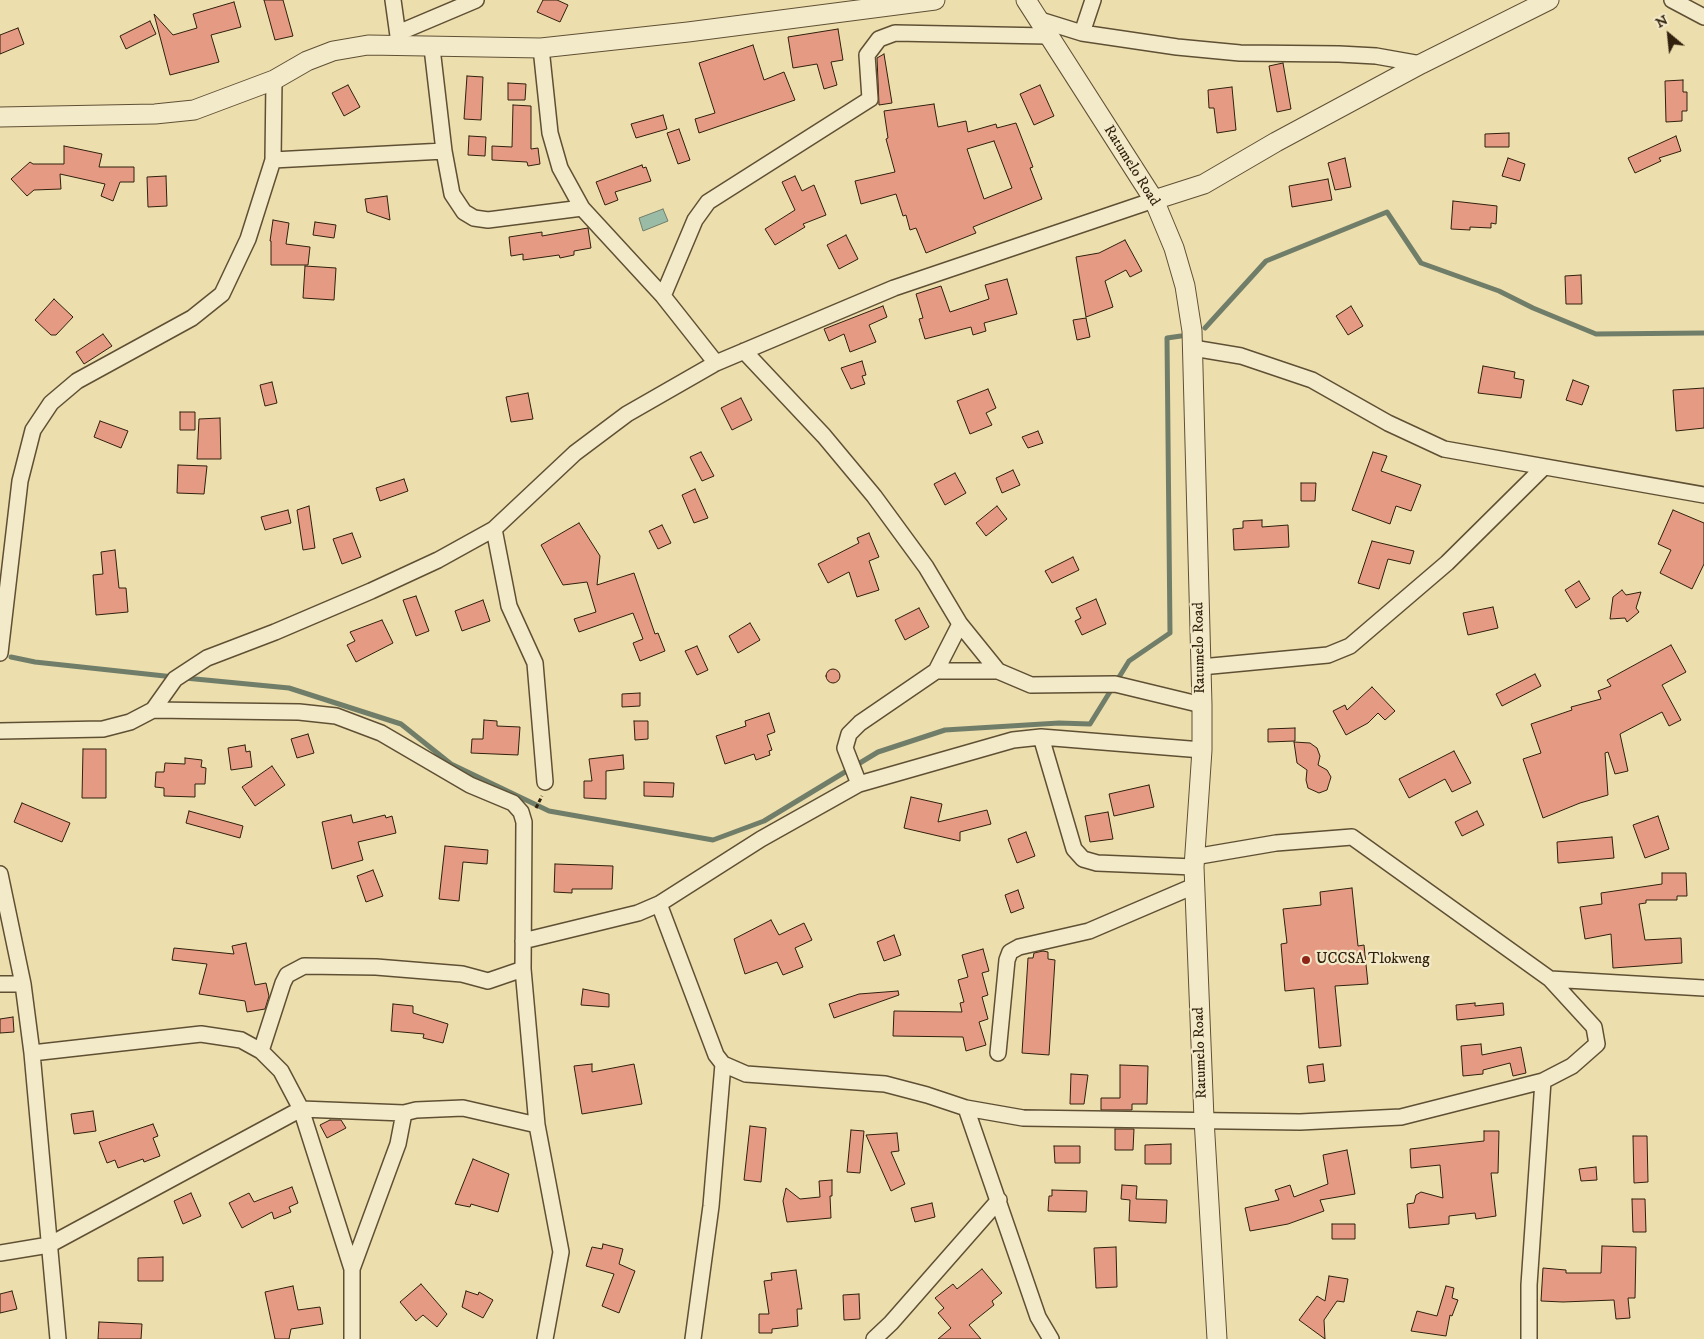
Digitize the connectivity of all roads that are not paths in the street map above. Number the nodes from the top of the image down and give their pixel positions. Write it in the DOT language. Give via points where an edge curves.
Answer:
graph roads {
  1 [pos="393,0"];
  2 [pos="476,0"];
  3 [pos="935,0"];
  4 [pos="1026,0"];
  5 [pos="1093,0"];
  6 [pos="1549,0"];
  7 [pos="1672,0"];
  8 [pos="1704,17"];
  9 [pos="1037,19"];
  10 [pos="1082,33"];
  11 [pos="1047,36"];
  12 [pos="399,40"];
  13 [pos="432,48"];
  14 [pos="541,48"];
  15 [pos="1421,64"];
  16 [pos="274,80"];
  17 [pos="0,117"];
  18 [pos="444,151"];
  19 [pos="273,160"];
  20 [pos="1154,200"];
  21 [pos="582,208"];
  22 [pos="663,296"];
  23 [pos="1193,348"];
  24 [pos="744,351"];
  25 [pos="716,363"];
  26 [pos="1544,467"];
  27 [pos="1704,496"];
  28 [pos="494,529"];
  29 [pos="2,617"];
  30 [pos="960,624"];
  31 [pos="0,653"];
  32 [pos="1201,667"];
  33 [pos="936,671"];
  34 [pos="998,671"];
  35 [pos="1202,705"];
  36 [pos="153,710"];
  37 [pos="0,732"];
  38 [pos="1042,737"];
  39 [pos="1202,750"];
  40 [pos="859,784"];
  41 [pos="544,788"];
  42 [pos="1194,870"];
  43 [pos="0,874"];
  44 [pos="659,904"];
  45 [pos="523,941"];
  46 [pos="523,969"];
  47 [pos="1550,979"];
  48 [pos="0,984"];
  49 [pos="23,984"];
  50 [pos="1704,988"];
  51 [pos="261,1051"];
  52 [pos="32,1053"];
  53 [pos="998,1053"];
  54 [pos="723,1064"];
  55 [pos="1543,1081"];
  56 [pos="966,1108"];
  57 [pos="301,1109"];
  58 [pos="404,1113"];
  59 [pos="1204,1119"];
  60 [pos="537,1126"];
  61 [pos="998,1200"];
  62 [pos="49,1245"];
  63 [pos="0,1253"];
  64 [pos="352,1269"];
  65 [pos="58,1339"];
  66 [pos="352,1339"];
  67 [pos="545,1339"];
  68 [pos="693,1339"];
  69 [pos="874,1339"];
  70 [pos="1051,1339"];
  71 [pos="1217,1339"];
  72 [pos="1529,1339"];
  1 -- 12 [label="street"];
  2 -- 12 [label="street"];
  3 -- 14 [label="street"];
  4 -- 9 [label="street, Ratumelo Road"];
  5 -- 10 [label="street"];
  6 -- 15 [label="street"];
  7 -- 8 [label="street"];
  9 -- 10 [label="street"];
  9 -- 11 [label="street, Ratumelo Road"];
  10 -- 15 [label="street" via="1240,53 1376,56"];
  11 -- 20 [label="street, Ratumelo Road"];
  11 -- 22 [label="street" via="895,33 879,39 868,55 870,99 708,202 695,220"];
  12 -- 13 [label="street"];
  12 -- 16 [label="street" via="333,52 307,61"];
  13 -- 14 [label="street"];
  13 -- 18 [label="street"];
  14 -- 21 [label="street" via="550,134 560,168"];
  15 -- 20 [label="street" via="1204,184"];
  16 -- 17 [label="street" via="194,110 155,114"];
  16 -- 19 [label="street"];
  18 -- 19 [label="street"];
  18 -- 21 [label="street" via="452,194 464,212 474,218 488,220"];
  19 -- 29 [label="street" via="248,239 222,294 192,318 77,380 40,416 33,430 20,481"];
  20 -- 23 [label="street, Ratumelo Road" via="1174,248 1185,286"];
  20 -- 24 [label="street" via="894,288"];
  21 -- 22 [label="street"];
  22 -- 25 [label="street"];
  23 -- 26 [label="street" via="1241,356 1312,380 1388,423 1444,448"];
  23 -- 32 [label="street, Ratumelo Road"];
  24 -- 25 [label="street"];
  24 -- 30 [label="street" via="824,436 874,496 926,567"];
  25 -- 28 [label="street" via="627,414 575,452"];
  26 -- 27 [label="street"];
  26 -- 32 [label="street" via="1447,563 1350,646 1328,655"];
  28 -- 36 [label="street" via="371,591 208,658 175,679"];
  28 -- 41 [label="street" via="509,606 535,663"];
  29 -- 31 [label="street"];
  30 -- 33 [label="street"];
  30 -- 34 [label="street"];
  32 -- 35 [label="street, Ratumelo Road"];
  33 -- 34 [label="street"];
  33 -- 40 [label="street" via="849,734 845,748"];
  34 -- 35 [label="street" via="1031,685 1115,684"];
  35 -- 39 [label="street, Ratumelo Road"];
  36 -- 37 [label="street" via="130,722 103,729"];
  36 -- 45 [label="street" via="300,712 336,716 381,733 470,785 513,803 524,822"];
  38 -- 39 [label="street"];
  38 -- 40 [label="street" via="1012,740"];
  38 -- 42 [label="street" via="1074,849 1083,859 1097,863"];
  39 -- 42 [label="street, Ratumelo Road"];
  40 -- 44 [label="street" via="762,839"];
  42 -- 47 [label="street" via="1276,843 1352,836"];
  42 -- 53 [label="street" via="1089,931 1019,947 1010,952"];
  42 -- 59 [label="street, Ratumelo Road"];
  43 -- 49 [label="street"];
  44 -- 45 [label="street"];
  44 -- 54 [label="street" via="716,1056"];
  45 -- 46 [label="street"];
  46 -- 51 [label="street" via="488,981 462,974 304,966 287,975 282,984"];
  46 -- 60 [label="street"];
  47 -- 50 [label="street"];
  47 -- 55 [label="street" via="1594,1027 1597,1044 1572,1066"];
  48 -- 49 [label="street"];
  49 -- 52 [label="street"];
  51 -- 52 [label="street" via="241,1040 201,1034"];
  51 -- 57 [label="street" via="281,1071"];
  52 -- 62 [label="street"];
  54 -- 56 [label="street" via="746,1074 885,1084"];
  54 -- 68 [label="street" via="711,1206"];
  55 -- 59 [label="street" via="1401,1117 1300,1122"];
  55 -- 72 [label="street" via="1529,1284"];
  56 -- 59 [label="street" via="1023,1118"];
  56 -- 61 [label="street"];
  57 -- 58 [label="street"];
  57 -- 62 [label="street"];
  57 -- 64 [label="street"];
  58 -- 60 [label="street" via="463,1108"];
  58 -- 64 [label="street" via="398,1144"];
  59 -- 71 [label="street, Ratumelo Road"];
  60 -- 67 [label="street" via="561,1252"];
  61 -- 69 [label="street" via="892,1323"];
  61 -- 70 [label="street" via="1038,1317"];
  62 -- 63 [label="street"];
  62 -- 65 [label="street"];
  64 -- 66 [label="street"];
}
